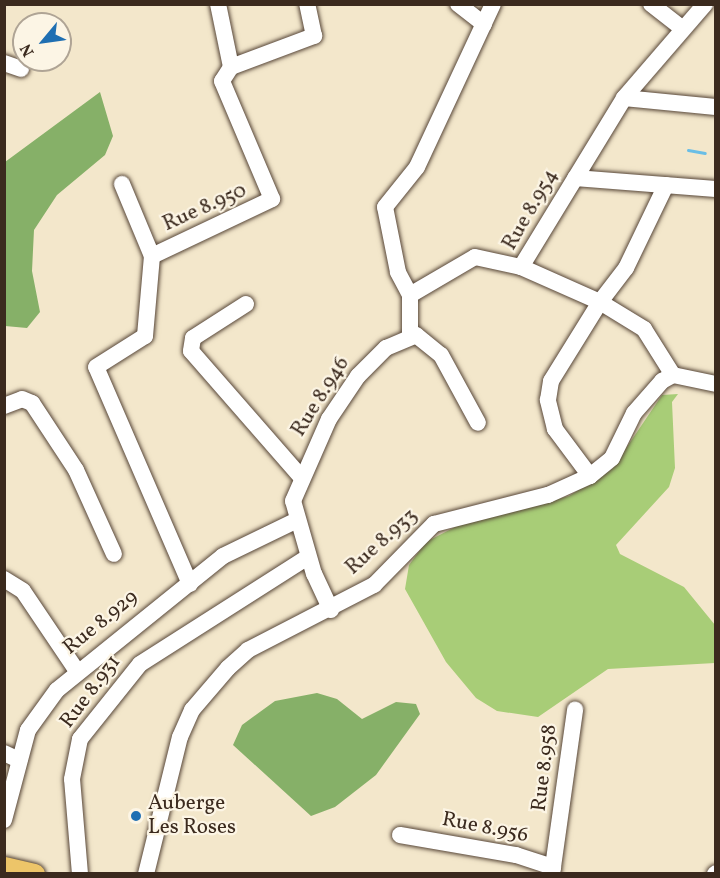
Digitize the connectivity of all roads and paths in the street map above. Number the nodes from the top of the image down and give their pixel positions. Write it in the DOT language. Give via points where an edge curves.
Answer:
graph roads {
  1 [pos="218,4"];
  2 [pos="307,4"];
  3 [pos="458,4"];
  4 [pos="493,4"];
  5 [pos="651,4"];
  6 [pos="705,4"];
  7 [pos="484,24"];
  8 [pos="682,28"];
  9 [pos="231,67"];
  10 [pos="624,98"];
  11 [pos="716,107"];
  12 [pos="575,178"];
  13 [pos="122,184"];
  14 [pos="666,185"];
  15 [pos="716,189"];
  16 [pos="152,256"];
  17 [pos="521,267"];
  18 [pos="410,295"];
  19 [pos="600,302"];
  20 [pos="246,304"];
  21 [pos="410,335"];
  22 [pos="673,375"];
  23 [pos="716,384"];
  24 [pos="4,406"];
  25 [pos="478,423"];
  26 [pos="300,476"];
  27 [pos="590,476"];
  28 [pos="297,520"];
  29 [pos="114,555"];
  30 [pos="308,557"];
  31 [pos="4,579"];
  32 [pos="190,584"];
  33 [pos="331,610"];
  34 [pos="77,671"];
  35 [pos="575,710"];
  36 [pos="12,756"];
  37 [pos="4,820"];
  38 [pos="400,836"];
  39 [pos="4,867"];
  40 [pos="553,870"];
  41 [pos="34,873"];
  42 [pos="80,873"];
  43 [pos="146,873"];
  1 -- 9 [label="street"];
  2 -- 9 [label="street" via="314,36"];
  3 -- 7 [label="street"];
  4 -- 7 [label="street"];
  5 -- 8 [label="street"];
  6 -- 8 [label="street, Rue 8.954"];
  7 -- 18 [label="street" via="417,167 385,207 398,272"];
  8 -- 10 [label="street, Rue 8.954"];
  9 -- 16 [label="street, Rue 8.950" via="224,72 224,92 272,199"];
  10 -- 11 [label="street"];
  10 -- 12 [label="street, Rue 8.954"];
  12 -- 14 [label="street"];
  12 -- 17 [label="street, Rue 8.954"];
  13 -- 16 [label="street"];
  14 -- 15 [label="street"];
  14 -- 19 [label="street" via="626,268"];
  16 -- 32 [label="street, Rue 8.950" via="146,336 96,367"];
  17 -- 18 [label="street" via="475,257"];
  17 -- 19 [label="street, Rue 8.954"];
  18 -- 21 [label="street"];
  19 -- 22 [label="street, Rue 8.954" via="644,329"];
  19 -- 27 [label="street" via="551,381 548,400 555,429"];
  20 -- 26 [label="street" via="193,338 191,351"];
  21 -- 25 [label="street" via="424,338 441,355"];
  21 -- 26 [label="street, Rue 8.946" via="386,348 358,376"];
  22 -- 23 [label="street"];
  22 -- 27 [label="street, Rue 8.933" via="650,392 612,458"];
  24 -- 29 [label="street" via="22,399 32,403 76,470"];
  26 -- 28 [label="street, Rue 8.946" via="293,501"];
  27 -- 33 [label="street, Rue 8.933" via="548,495 434,524 374,585"];
  28 -- 30 [label="street, Rue 8.946"];
  28 -- 32 [label="street, Rue 8.929" via="242,544"];
  30 -- 33 [label="street, Rue 8.946"];
  30 -- 42 [label="street, Rue 8.931" via="140,664 80,739 72,779"];
  31 -- 34 [label="street" via="23,591"];
  32 -- 34 [label="street, Rue 8.929"];
  33 -- 43 [label="street, Rue 8.933" via="248,651 192,710 174,756"];
  34 -- 36 [label="street, Rue 8.929" via="27,730"];
  35 -- 40 [label="street, Rue 8.958"];
  36 -- 37 [label="street, Rue 8.929"];
  38 -- 40 [label="street, Rue 8.956"];
  39 -- 41 [label="main road"];
}
